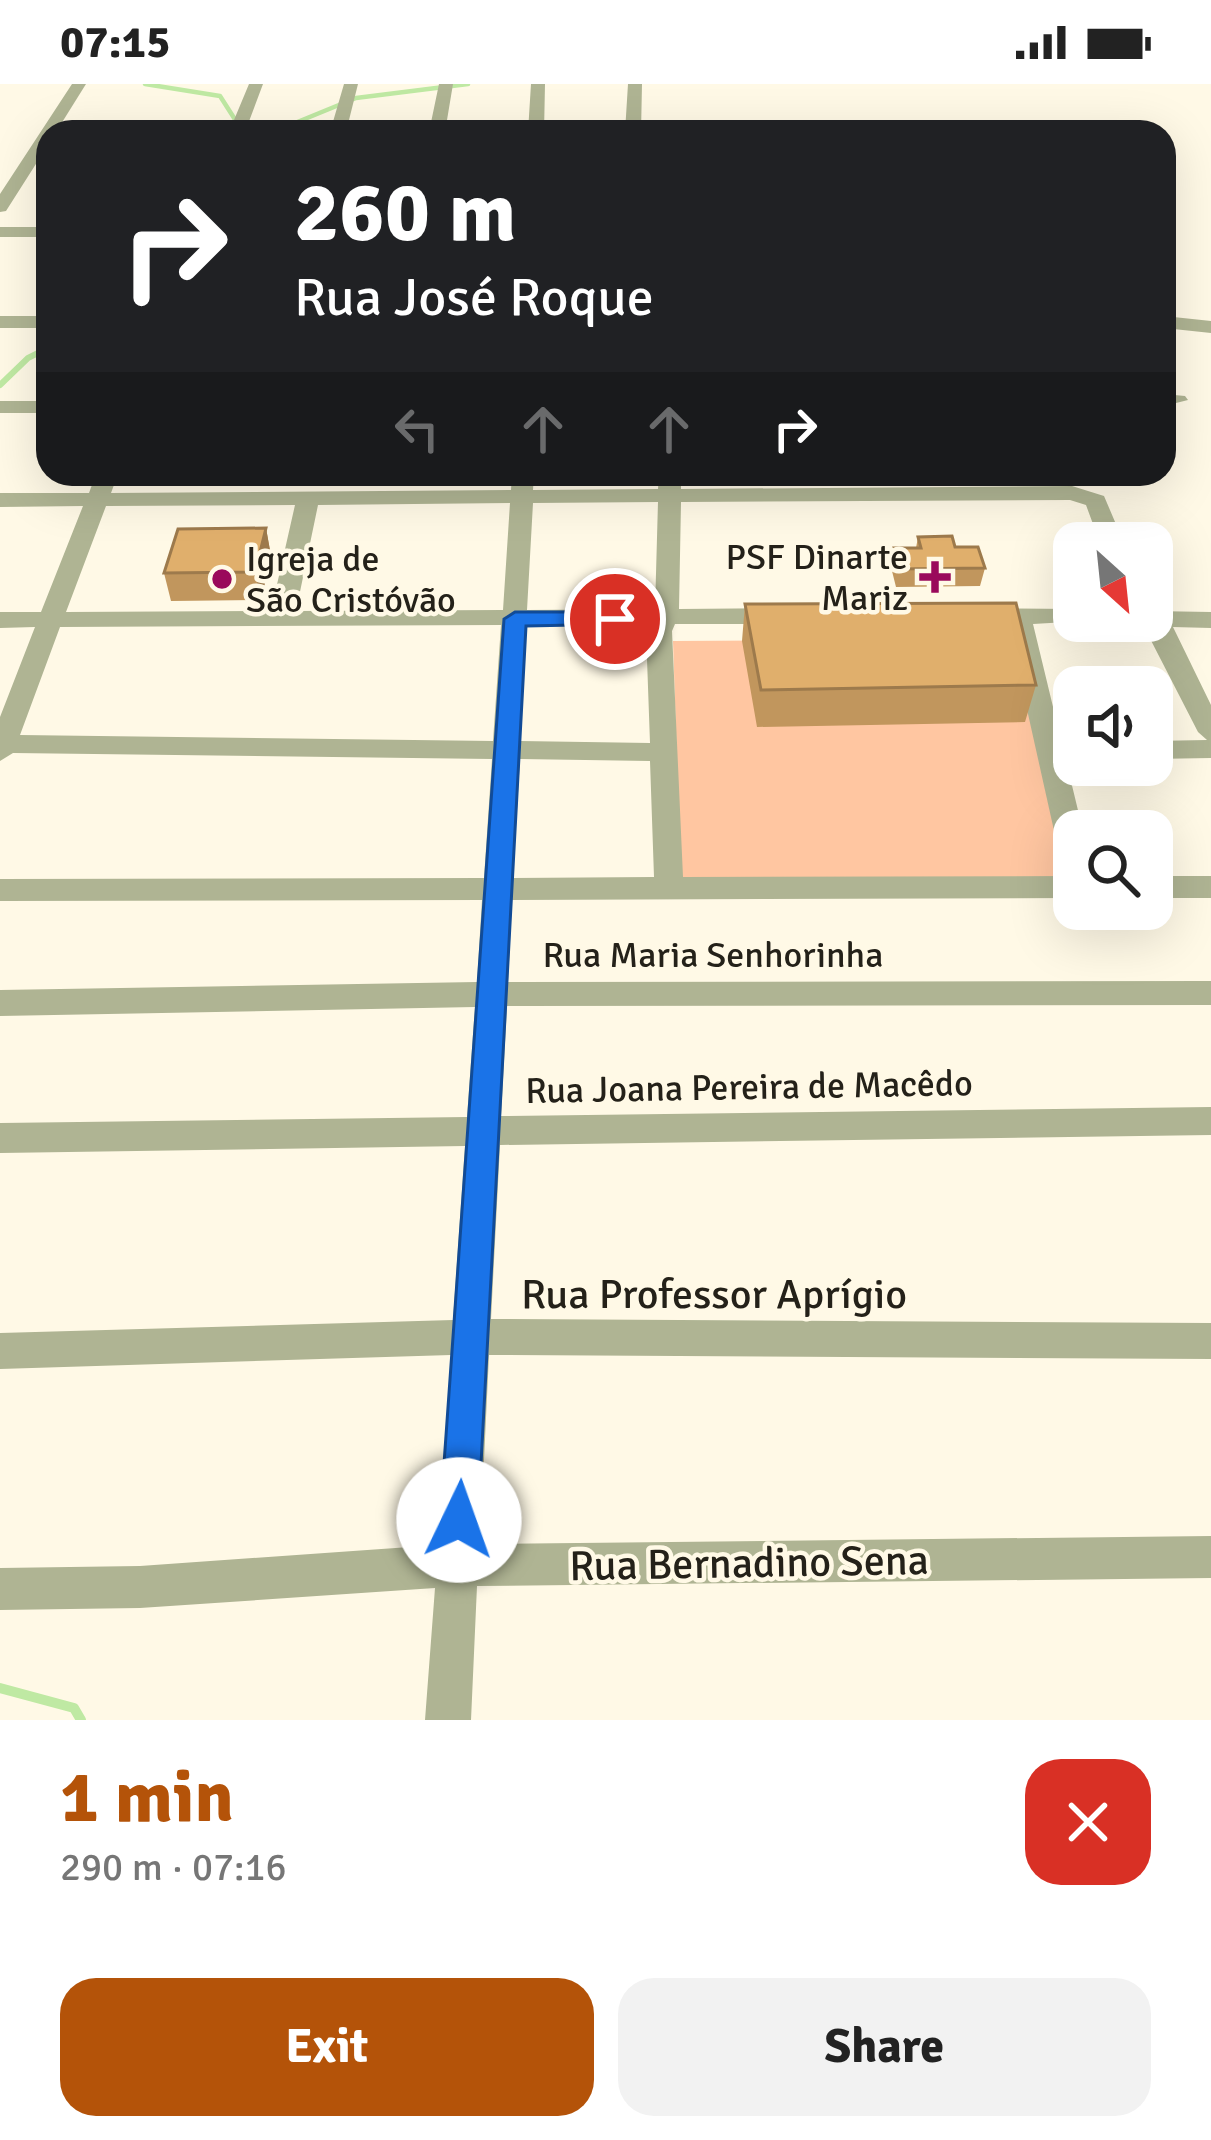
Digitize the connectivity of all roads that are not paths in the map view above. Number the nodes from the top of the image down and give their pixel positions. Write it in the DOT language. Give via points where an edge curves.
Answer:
graph roads {
  1 [pos="79,84"];
  2 [pos="256,84"];
  3 [pos="351,84"];
  4 [pos="446,84"];
  5 [pos="538,84"];
  6 [pos="635,84"];
  7 [pos="55,120"];
  8 [pos="242,120"];
  9 [pos="341,120"];
  10 [pos="439,120"];
  11 [pos="536,120"];
  12 [pos="633,120"];
  13 [pos="36,148"];
  14 [pos="0,160"];
  15 [pos="28,160"];
  16 [pos="36,160"];
  17 [pos="0,207"];
  18 [pos="0,232"];
  19 [pos="36,232"];
  20 [pos="36,319"];
  21 [pos="0,322"];
  22 [pos="1176,323"];
  23 [pos="1211,327"];
  24 [pos="0,407"];
  25 [pos="36,407"];
  26 [pos="102,486"];
  27 [pos="230,486"];
  28 [pos="246,486"];
  29 [pos="364,486"];
  30 [pos="522,486"];
  31 [pos="671,486"];
  32 [pos="751,486"];
  33 [pos="308,496"];
  34 [pos="0,500"];
  35 [pos="97,500"];
  36 [pos="1104,522"];
  37 [pos="817,616"];
  38 [pos="950,616"];
  39 [pos="1018,616"];
  40 [pos="667,617"];
  41 [pos="1053,617"];
  42 [pos="282,619"];
  43 [pos="515,619"];
  44 [pos="0,620"];
  45 [pos="51,620"];
  46 [pos="1173,620"];
  47 [pos="1211,620"];
  48 [pos="1165,642"];
  49 [pos="1053,726"];
  50 [pos="1211,732"];
  51 [pos="1,747"];
  52 [pos="506,748"];
  53 [pos="1211,749"];
  54 [pos="1173,750"];
  55 [pos="662,752"];
  56 [pos="1053,887"];
  57 [pos="1173,887"];
  58 [pos="1211,887"];
  59 [pos="498,888"];
  60 [pos="669,888"];
  61 [pos="0,890"];
  62 [pos="1211,993"];
  63 [pos="491,994"];
  64 [pos="0,1003"];
  65 [pos="1211,1121"];
  66 [pos="485,1128"];
  67 [pos="0,1138"];
  68 [pos="469,1337"];
  69 [pos="1211,1341"];
  70 [pos="0,1352"];
  71 [pos="1211,1557"];
  72 [pos="456,1565"];
  73 [pos="0,1588"];
  74 [pos="448,1720"];
  1 -- 7 [label="street"];
  2 -- 8 [label="street"];
  3 -- 9 [label="street"];
  4 -- 10 [label="street"];
  5 -- 11 [label="street"];
  6 -- 12 [label="street"];
  13 -- 15 [label="street"];
  14 -- 15 [label="street"];
  15 -- 16 [label="street"];
  15 -- 17 [label="street"];
  18 -- 19 [label="street"];
  20 -- 21 [label="street"];
  22 -- 23 [label="street"];
  24 -- 25 [label="street"];
  26 -- 35 [label="street"];
  27 -- 35 [label="street"];
  28 -- 33 [label="street"];
  29 -- 33 [label="street"];
  30 -- 43 [label="street"];
  31 -- 40 [label="street"];
  32 -- 36 [label="street" via="1072,494 1096,500"];
  33 -- 42 [label="street"];
  34 -- 35 [label="street"];
  35 -- 45 [label="street"];
  37 -- 40 [label="street"];
  38 -- 39 [label="street"];
  39 -- 41 [label="street"];
  39 -- 49 [label="street"];
  40 -- 43 [label="street"];
  40 -- 55 [label="street" via="659,632"];
  42 -- 43 [label="street"];
  42 -- 45 [label="street"];
  43 -- 52 [label="street"];
  44 -- 45 [label="street"];
  45 -- 51 [label="street"];
  46 -- 47 [label="street"];
  48 -- 50 [label="street"];
  51 -- 52 [label="street"];
  52 -- 55 [label="street"];
  52 -- 59 [label="street"];
  53 -- 54 [label="street"];
  55 -- 60 [label="street"];
  56 -- 60 [label="street"];
  57 -- 58 [label="street"];
  59 -- 60 [label="street"];
  59 -- 61 [label="street"];
  59 -- 63 [label="street"];
  62 -- 63 [label="street, Rua Maria Senhorinha"];
  63 -- 64 [label="street, Rua Maria Senhorinha"];
  63 -- 66 [label="street"];
  65 -- 66 [label="street, Rua Joana Pereira de Macêdo"];
  66 -- 67 [label="street, Rua Joana Pereira de Macêdo"];
  66 -- 68 [label="street"];
  68 -- 69 [label="street, Rua Professor Aprígio"];
  68 -- 70 [label="street, Rua Professor Aprígio"];
  68 -- 72 [label="street"];
  71 -- 72 [label="street, Rua Bernadino Sena"];
  72 -- 73 [label="street, Rua Bernadino Sena" via="140,1587"];
  72 -- 74 [label="street"];
}
